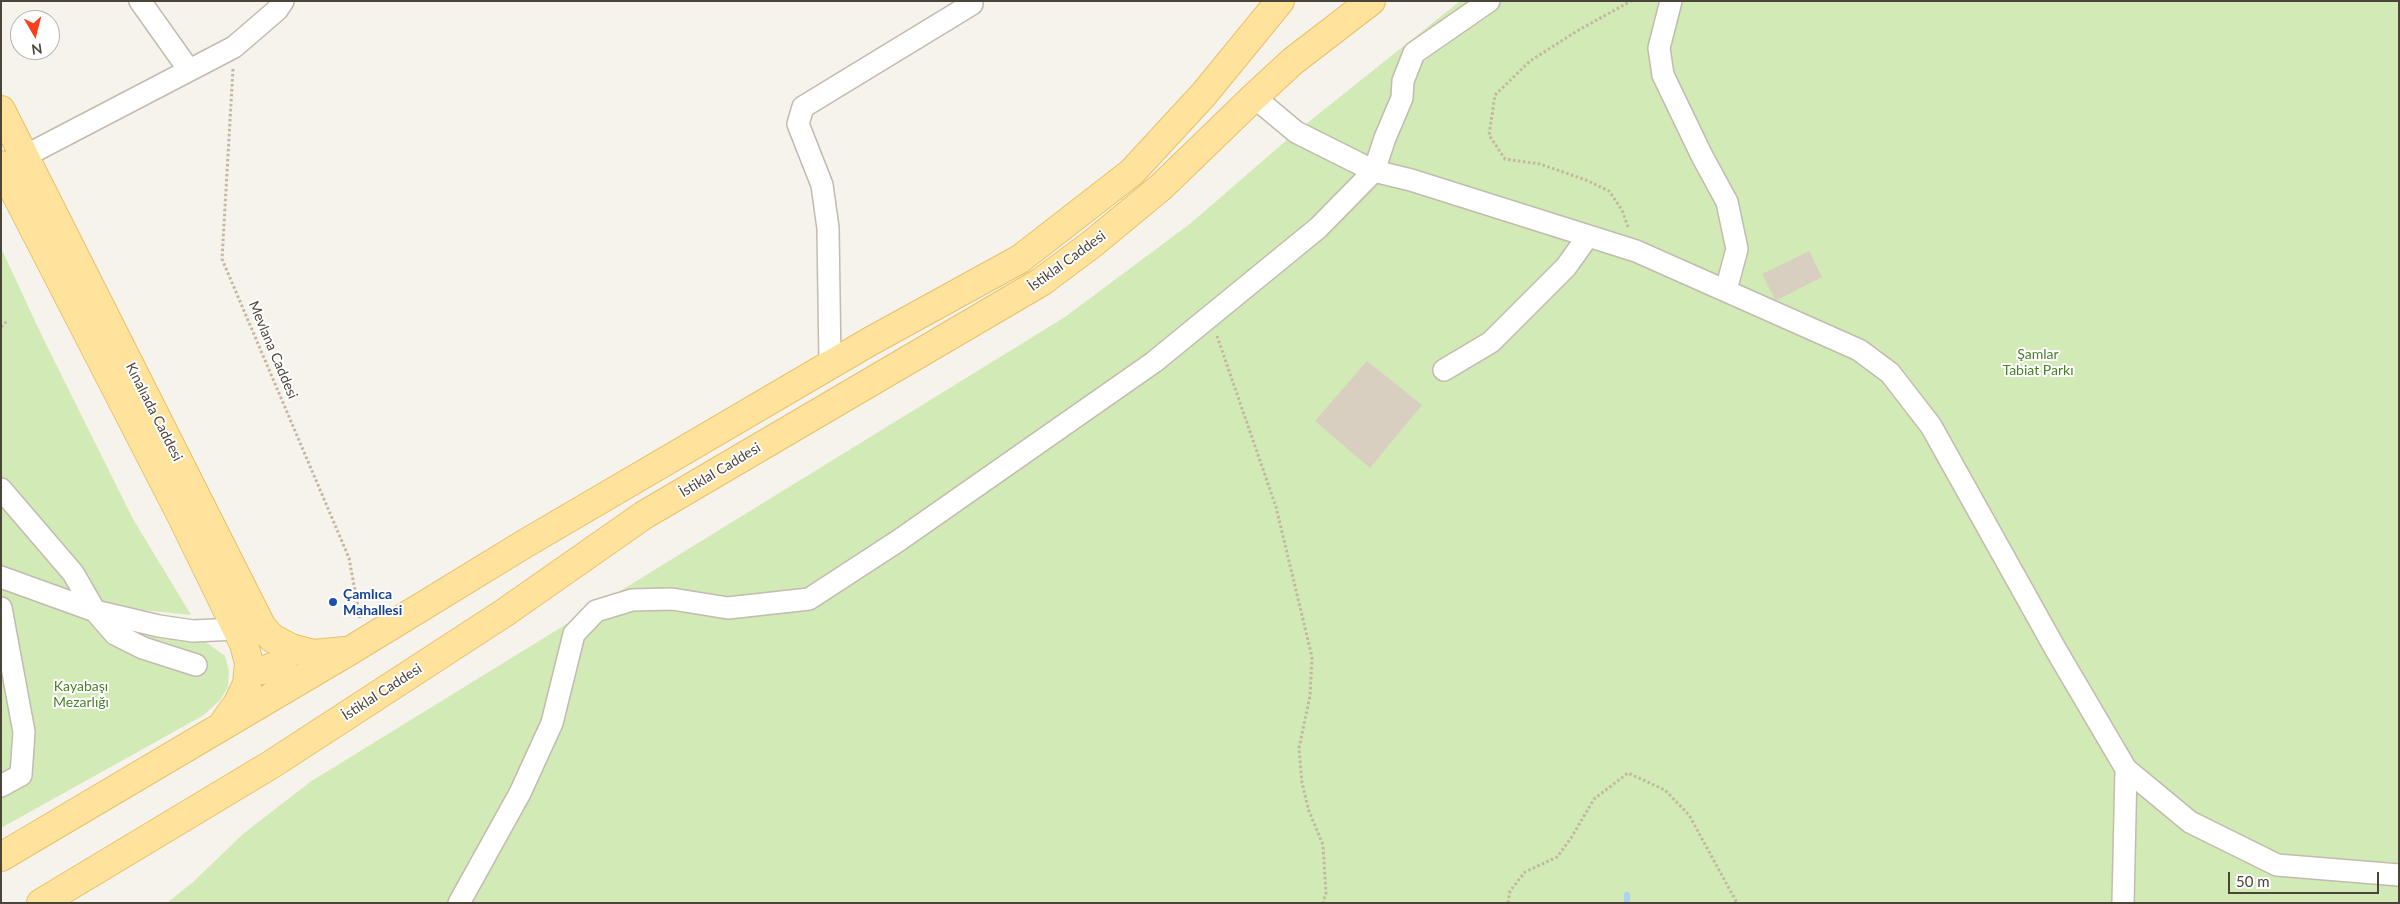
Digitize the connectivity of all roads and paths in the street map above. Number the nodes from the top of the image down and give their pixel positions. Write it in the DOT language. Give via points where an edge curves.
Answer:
graph roads {
  1 [pos="140,1"];
  2 [pos="283,1"];
  3 [pos="1280,1"];
  4 [pos="1372,1"];
  5 [pos="1489,1"];
  6 [pos="1631,1"];
  7 [pos="1671,1"];
  8 [pos="972,4"];
  9 [pos="234,47"];
  10 [pos="189,70"];
  11 [pos="1254,96"];
  12 [pos="1,110"];
  13 [pos="13,161"];
  14 [pos="1374,171"];
  15 [pos="1588,236"];
  16 [pos="1636,251"];
  17 [pos="1726,290"];
  18 [pos="1210,316"];
  19 [pos="8,320"];
  20 [pos="1,327"];
  21 [pos="830,365"];
  22 [pos="1444,370"];
  23 [pos="1,489"];
  24 [pos="1,577"];
  25 [pos="1,608"];
  26 [pos="95,610"];
  27 [pos="237,629"];
  28 [pos="283,645"];
  29 [pos="352,650"];
  30 [pos="249,663"];
  31 [pos="196,665"];
  32 [pos="223,724"];
  33 [pos="2126,769"];
  34 [pos="1,786"];
  35 [pos="1,857"];
  36 [pos="2399,874"];
  37 [pos="41,903"];
  38 [pos="459,903"];
  39 [pos="1323,903"];
  40 [pos="1508,903"];
  41 [pos="1737,903"];
  42 [pos="2123,903"];
  1 -- 10 [label="street"];
  2 -- 9 [label="street" via="272,16"];
  3 -- 21 [label="main road" via="1204,94 1132,172 1020,259"];
  4 -- 11 [label="main road, İstiklal Caddesi"];
  5 -- 14 [label="street" via="1414,52 1403,81 1402,98"];
  6 -- 16 [label="path" via="1530,61 1495,95 1489,136 1505,160 1540,164 1609,192 1622,210"];
  7 -- 17 [label="street" via="1659,48 1663,75 1728,202 1737,249"];
  8 -- 21 [label="street" via="803,107 798,124 822,185 828,228"];
  9 -- 10 [label="street"];
  9 -- 29 [label="path, Mevlana Caddesi" via="222,259 349,558 361,615"];
  10 -- 13 [label="street"];
  11 -- 14 [label="street" via="1296,132"];
  11 -- 37 [label="main road, İstiklal Caddesi" via="1161,187 1041,282 644,515 504,613 272,764"];
  12 -- 13 [label="main road, Kınalıada Caddesi"];
  13 -- 27 [label="main road, Kınalıada Caddesi"];
  13 -- 28 [label="main road, Kınalıada Caddesi" via="262,627"];
  14 -- 15 [label="street"];
  14 -- 18 [label="street" via="1318,228"];
  15 -- 16 [label="street"];
  15 -- 22 [label="street" via="1566,267 1491,342"];
  16 -- 17 [label="street"];
  17 -- 33 [label="street" via="1859,350 1890,374 1931,426"];
  18 -- 38 [label="street" via="1154,362 898,541 809,599 728,608 672,599 632,600 596,612 574,634 552,723 520,793"];
  18 -- 39 [label="path" via="1276,507 1312,657 1310,696 1299,748 1302,783 1323,845 1326,893"];
  19 -- 20 [label="path"];
  21 -- 29 [label="main road" via="526,543"];
  23 -- 26 [label="street" via="73,573"];
  24 -- 26 [label="street"];
  25 -- 34 [label="street" via="24,732 20,775"];
  26 -- 27 [label="street" via="192,631"];
  26 -- 31 [label="street" via="115,634 143,648"];
  27 -- 30 [label="main road, Kınalıada Caddesi"];
  28 -- 29 [label="main road, Kınalıada Caddesi" via="313,654"];
  28 -- 30 [label="main road" via="284,660 279,665 264,670"];
  29 -- 32 [label="main road"];
  30 -- 32 [label="main road, Kınalıada Caddesi" via="247,684"];
  32 -- 35 [label="main road"];
  33 -- 36 [label="street" via="2190,822 2277,865"];
  33 -- 42 [label="street"];
  40 -- 41 [label="path" via="1510,891 1525,872 1557,857 1594,799 1628,773 1665,790 1689,815"];
}
